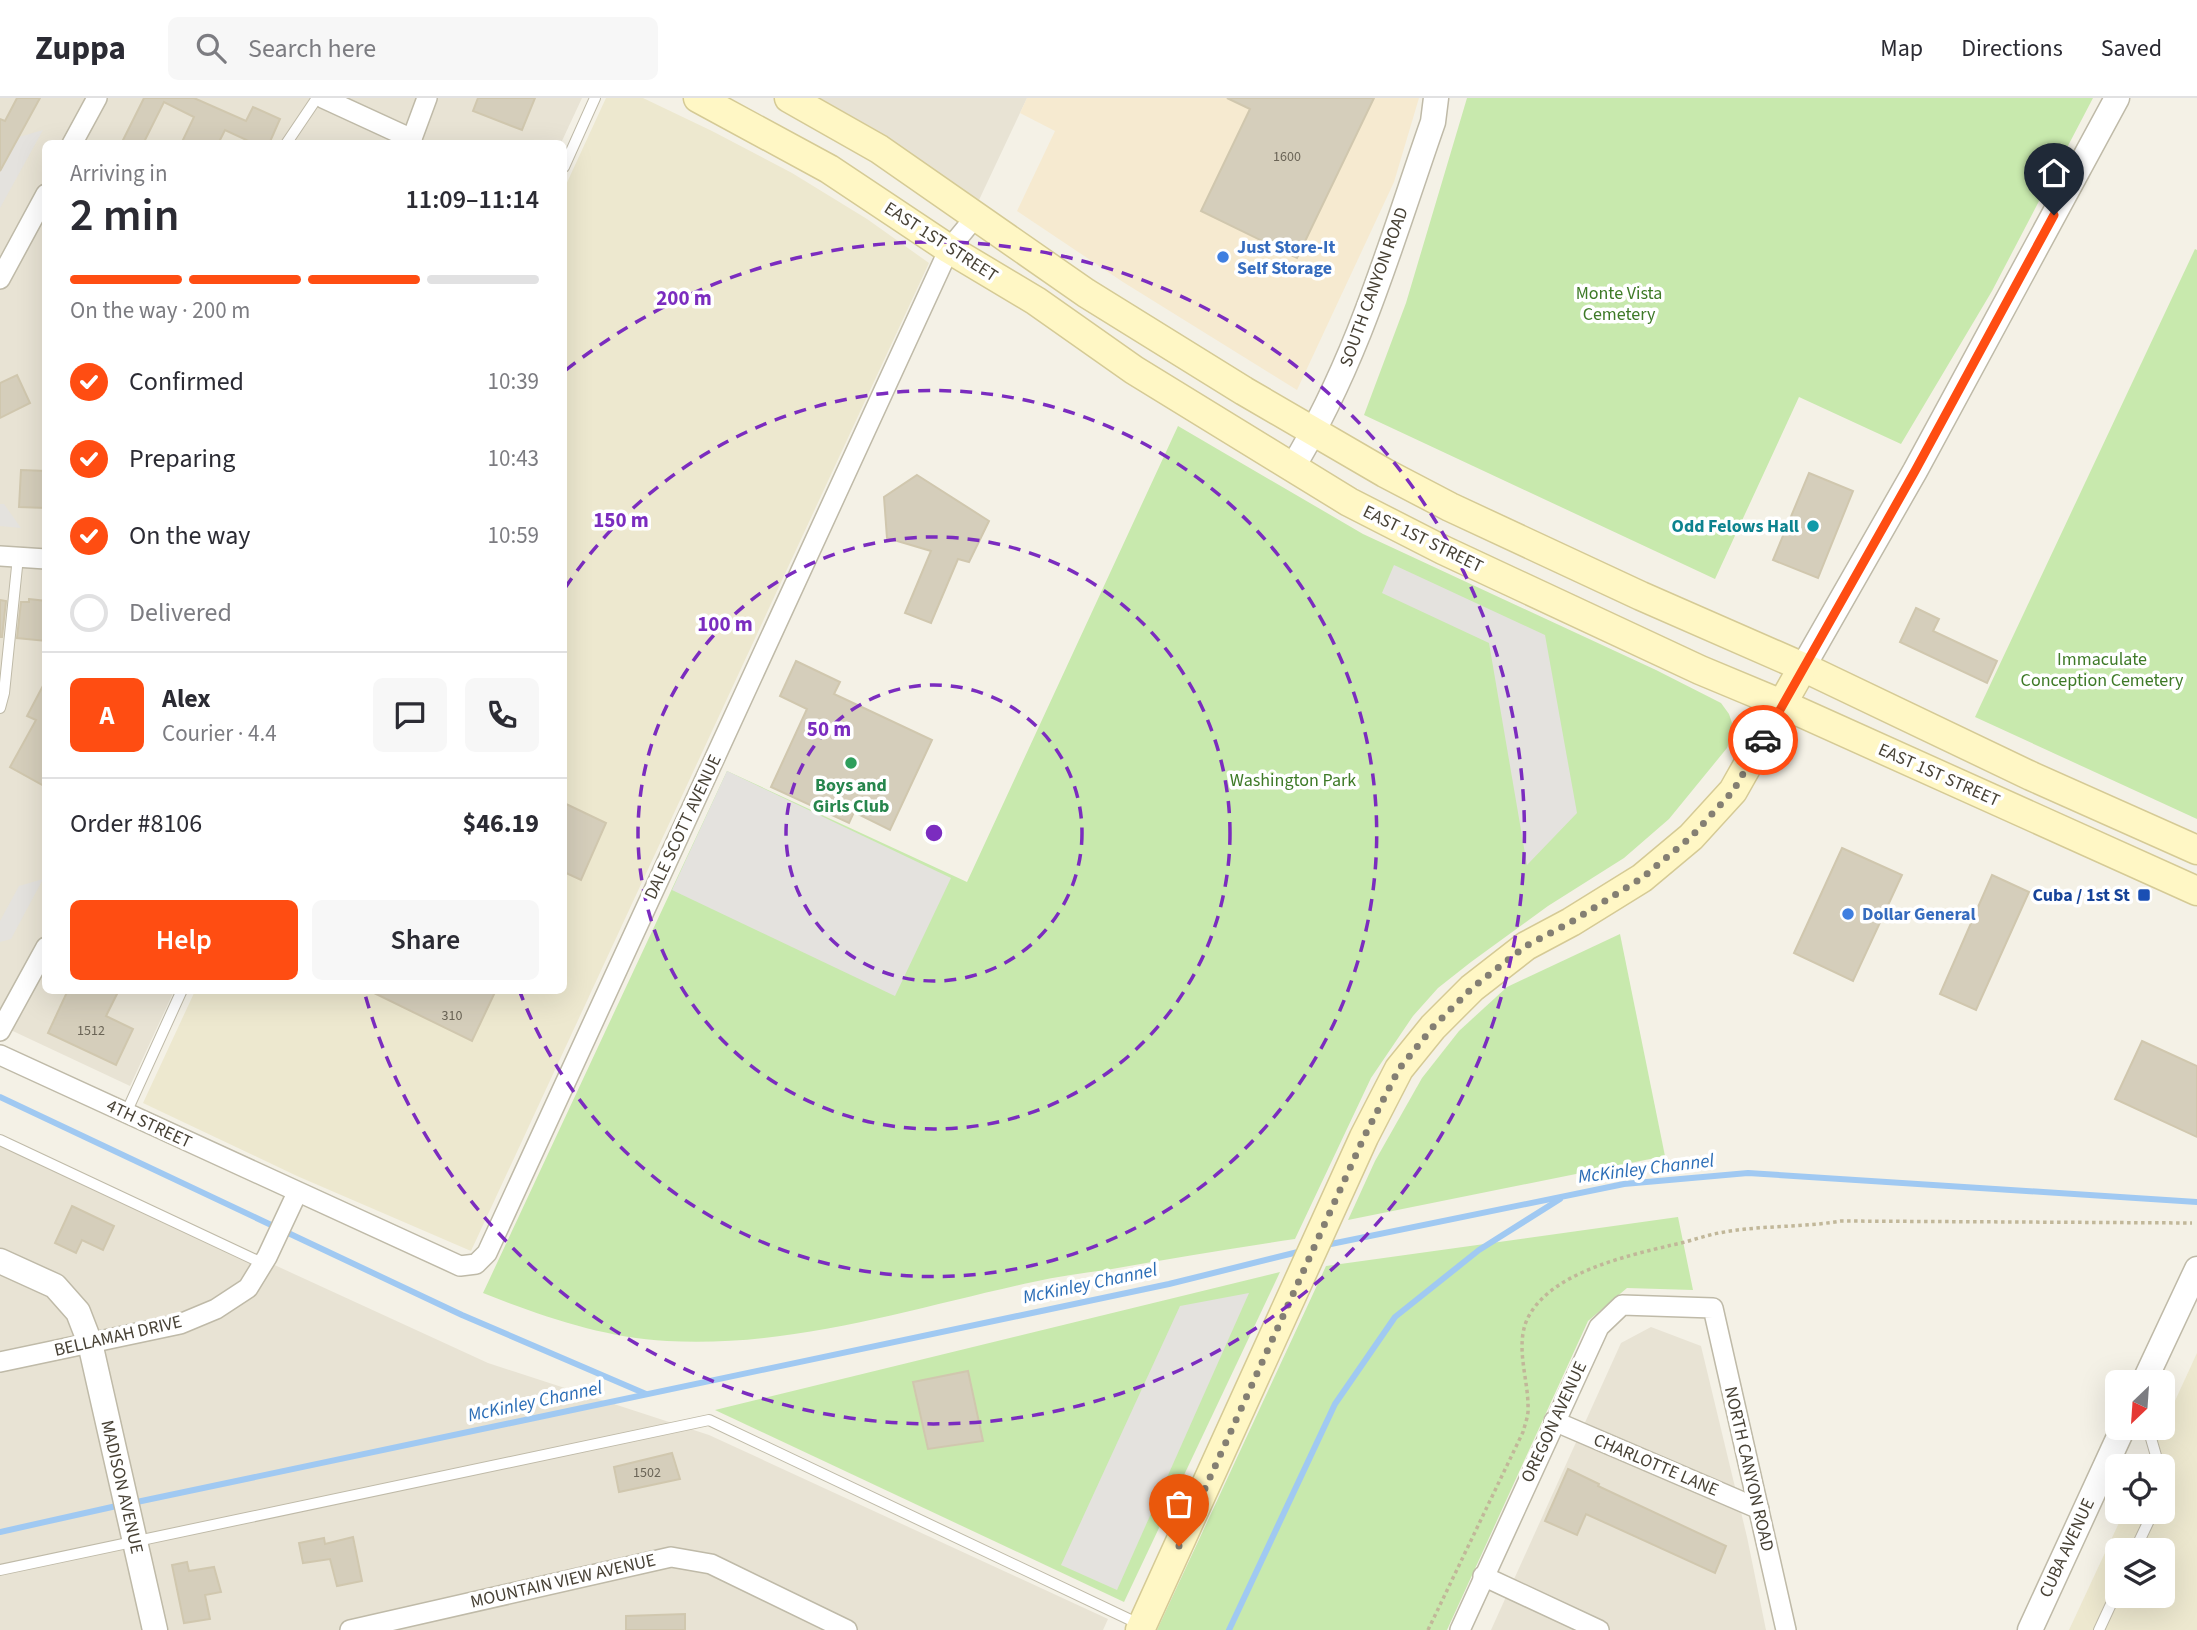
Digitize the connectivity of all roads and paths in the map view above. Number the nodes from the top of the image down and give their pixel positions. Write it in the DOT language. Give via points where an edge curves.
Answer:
graph roads {
  1 [pos="97,98"];
  2 [pos="317,98"];
  3 [pos="323,98"];
  4 [pos="427,98"];
  5 [pos="595,98"];
  6 [pos="698,98"];
  7 [pos="789,98"];
  8 [pos="1436,98"];
  9 [pos="2117,98"];
  10 [pos="74,140"];
  11 [pos="289,140"];
  12 [pos="409,140"];
  13 [pos="411,140"];
  14 [pos="567,160"];
  15 [pos="42,201"];
  16 [pos="976,216"];
  17 [pos="949,249"];
  18 [pos="0,279"];
  19 [pos="1313,433"];
  20 [pos="1292,468"];
  21 [pos="9,557"];
  22 [pos="42,559"];
  23 [pos="1804,667"];
  24 [pos="1784,705"];
  25 [pos="0,708"];
  26 [pos="2197,850"];
  27 [pos="2197,891"];
  28 [pos="42,954"];
  29 [pos="180,994"];
  30 [pos="0,1031"];
  31 [pos="0,1055"];
  32 [pos="126,1113"];
  33 [pos="0,1140"];
  34 [pos="297,1193"];
  35 [pos="264,1260"];
  36 [pos="0,1261"];
  37 [pos="2197,1269"];
  38 [pos="1713,1308"];
  39 [pos="90,1343"];
  40 [pos="0,1363"];
  41 [pos="2150,1370"];
  42 [pos="1554,1421"];
  43 [pos="2117,1440"];
  44 [pos="1759,1510"];
  45 [pos="134,1542"];
  46 [pos="0,1570"];
  47 [pos="1483,1576"];
  48 [pos="2109,1608"];
  49 [pos="1142,1628"];
  50 [pos="155,1630"];
  51 [pos="351,1630"];
  52 [pos="847,1630"];
  53 [pos="1460,1630"];
  54 [pos="1599,1630"];
  55 [pos="1786,1630"];
  56 [pos="2029,1630"];
  57 [pos="2098,1630"];
  1 -- 10 [label="street"];
  2 -- 11 [label="lane"];
  3 -- 12 [label="street"];
  4 -- 13 [label="street"];
  5 -- 14 [label="lane"];
  6 -- 17 [label="main road, EAST 1ST STREET" via="829,169"];
  7 -- 16 [label="main road, EAST 1ST STREET" via="879,149"];
  8 -- 19 [label="street, SOUTH CANYON ROAD" via="1433,122 1360,331"];
  9 -- 23 [label="street"];
  15 -- 18 [label="street"];
  16 -- 17 [label="street, DALE SCOTT AVENUE"];
  16 -- 19 [label="main road, EAST 1ST STREET" via="1086,293"];
  17 -- 20 [label="main road, EAST 1ST STREET"];
  17 -- 34 [label="street, DALE SCOTT AVENUE" via="487,1253 476,1264 460,1266"];
  19 -- 20 [label="street, SOUTH CANYON ROAD"];
  19 -- 23 [label="main road, EAST 1ST STREET" via="1450,507"];
  20 -- 24 [label="main road, EAST 1ST STREET" via="1443,550"];
  21 -- 22 [label="street"];
  21 -- 25 [label="lane"];
  23 -- 24 [label="main road"];
  23 -- 26 [label="main road, EAST 1ST STREET" via="2019,771"];
  24 -- 27 [label="main road, EAST 1ST STREET"];
  24 -- 49 [label="main road" via="1733,791 1691,837 1642,878 1526,946 1472,988 1399,1069 1328,1214"];
  28 -- 30 [label="street"];
  29 -- 32 [label="lane"];
  31 -- 32 [label="street, 4TH STREET"];
  32 -- 34 [label="street, 4TH STREET"];
  33 -- 35 [label="lane"];
  34 -- 35 [label="street, BELLAMAH DRIVE"];
  35 -- 39 [label="street, BELLAMAH DRIVE" via="248,1288 216,1309 180,1324"];
  36 -- 39 [label="street, MADISON AVENUE" via="55,1286 78,1312"];
  37 -- 41 [label="street"];
  38 -- 42 [label="street, OREGON AVENUE" via="1622,1305 1599,1327"];
  38 -- 44 [label="street, NORTH CANYON ROAD"];
  39 -- 40 [label="street, BELLAMAH DRIVE"];
  39 -- 45 [label="street, MADISON AVENUE"];
  42 -- 44 [label="street, CHARLOTTE LANE"];
  42 -- 47 [label="street, OREGON AVENUE"];
  43 -- 56 [label="street, CUBA AVENUE"];
  44 -- 55 [label="street, NORTH CANYON ROAD"];
  45 -- 46 [label="lane"];
  45 -- 49 [label="lane" via="709,1420"];
  45 -- 50 [label="street, MADISON AVENUE"];
  47 -- 53 [label="street, OREGON AVENUE"];
  47 -- 54 [label="street"];
  48 -- 57 [label="lane"];
  51 -- 52 [label="street, MOUNTAIN VIEW AVENUE" via="671,1556 711,1564"];
}
